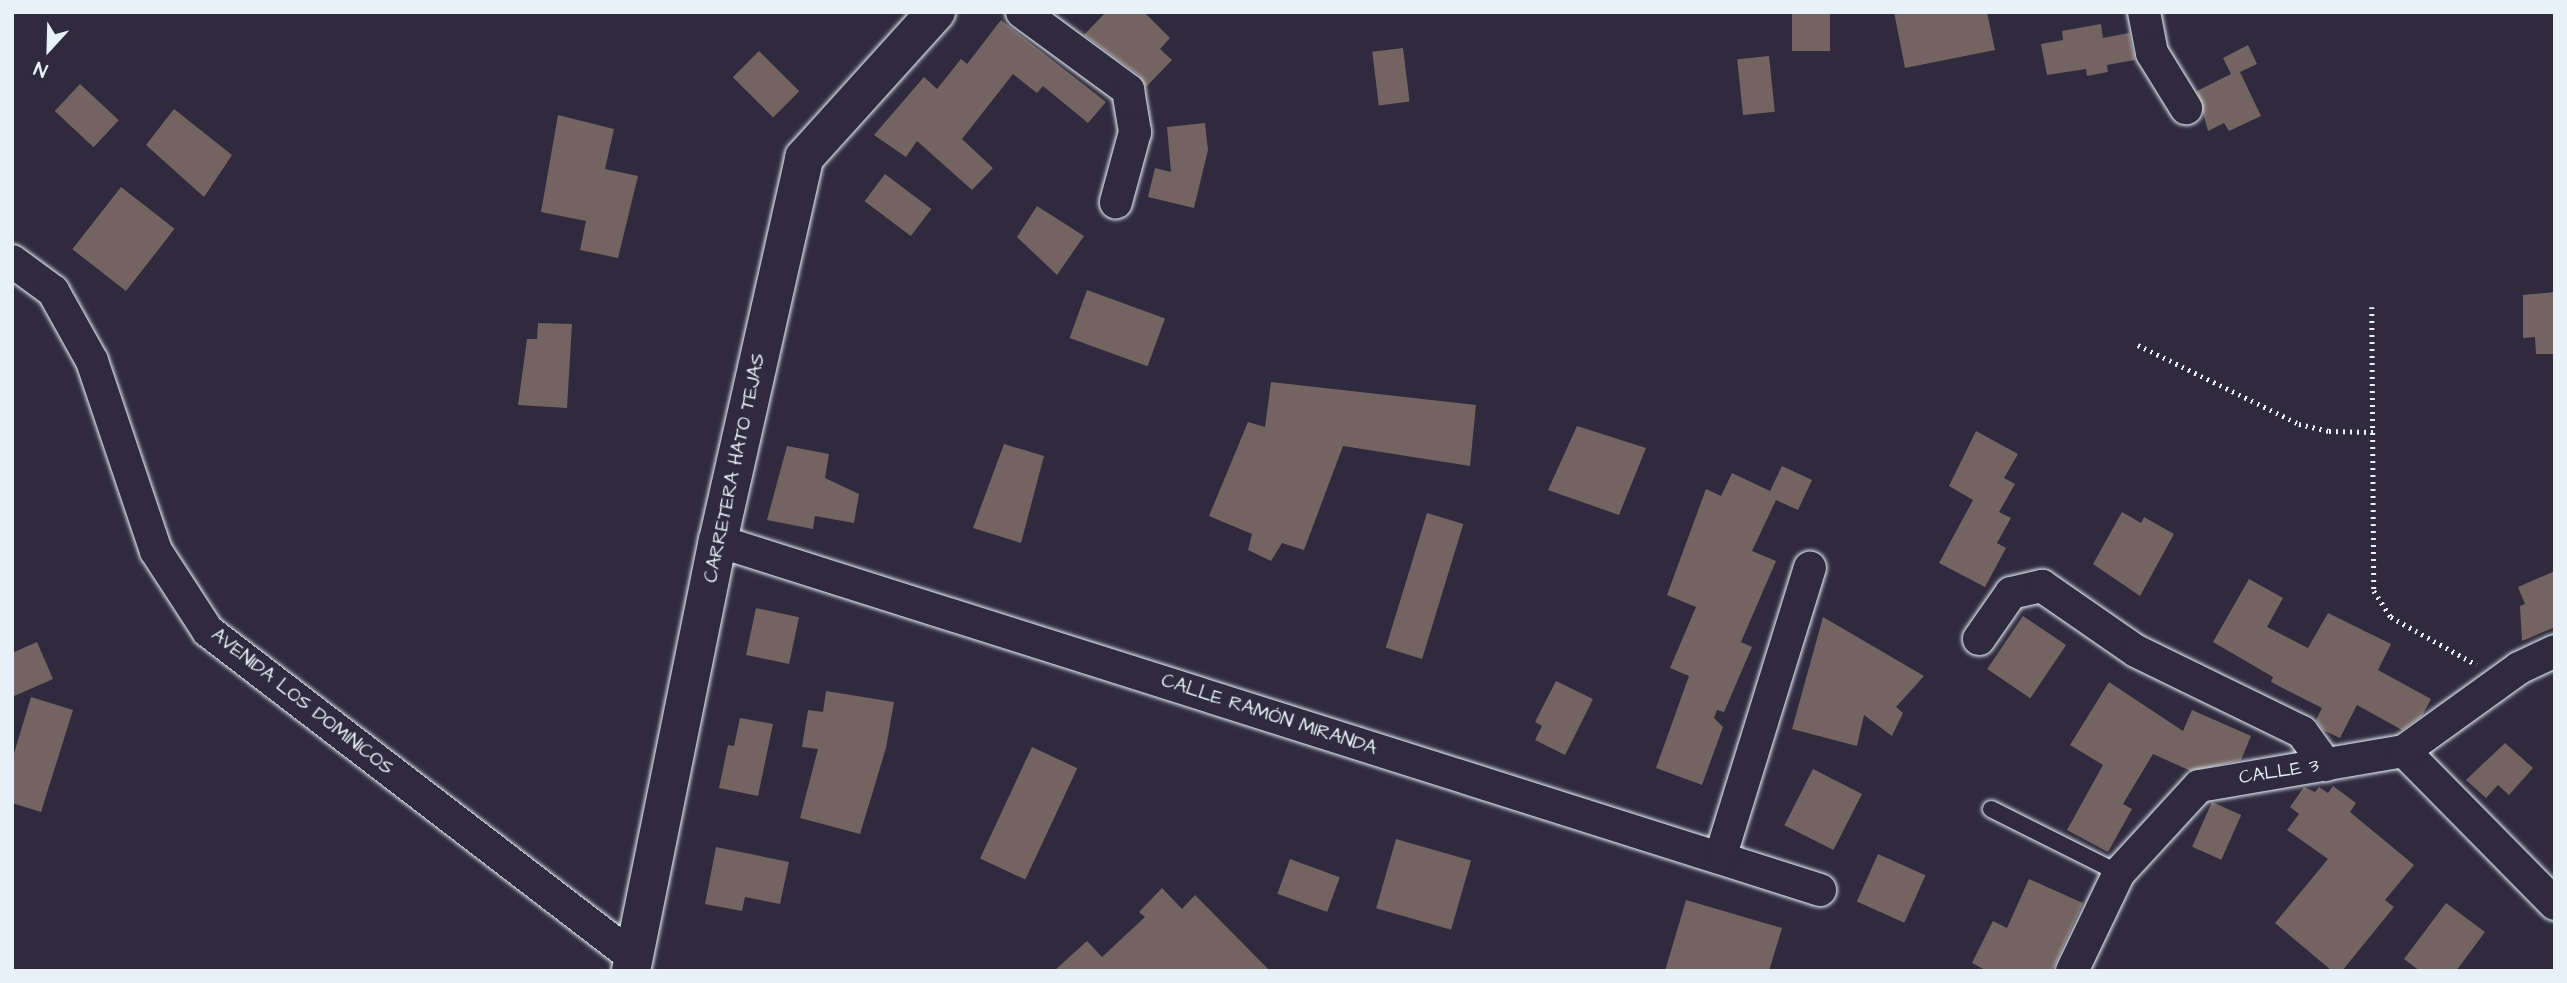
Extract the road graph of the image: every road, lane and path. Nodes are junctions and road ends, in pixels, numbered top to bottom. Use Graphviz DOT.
graph roads {
  1 [pos="1022,12"];
  2 [pos="2144,12"];
  3 [pos="929,14"];
  4 [pos="2186,108"];
  5 [pos="1116,202"];
  6 [pos="12,261"];
  7 [pos="2372,307"];
  8 [pos="2138,345"];
  9 [pos="2373,432"];
  10 [pos="718,541"];
  11 [pos="1810,568"];
  12 [pos="1979,639"];
  13 [pos="2555,651"];
  14 [pos="2502,680"];
  15 [pos="2404,751"];
  16 [pos="2326,765"];
  17 [pos="1991,809"];
  18 [pos="1720,858"];
  19 [pos="2119,873"];
  20 [pos="1820,891"];
  21 [pos="2555,904"];
  22 [pos="632,964"];
  23 [pos="2072,971"];
  1 -- 5 [label="street"];
  2 -- 4 [label="street"];
  3 -- 10 [label="street, CARRETERA HATO TEJAS"];
  6 -- 22 [label="street, AVENIDA LOS DOMINICOS"];
  7 -- 9 [label="path"];
  8 -- 9 [label="path"];
  9 -- 14 [label="path"];
  10 -- 18 [label="street, CALLE RAMÓN MIRANDA"];
  10 -- 22 [label="street, CARRETERA HATO TEJAS"];
  11 -- 18 [label="street"];
  12 -- 16 [label="street"];
  13 -- 14 [label="street, CALLE 3"];
  14 -- 15 [label="street, CALLE 3"];
  15 -- 16 [label="street, CALLE 3"];
  15 -- 21 [label="street"];
  16 -- 19 [label="street, CALLE 3"];
  17 -- 19 [label="lane"];
  18 -- 20 [label="street, CALLE RAMÓN MIRANDA"];
  19 -- 23 [label="street, CALLE 3"];
}
